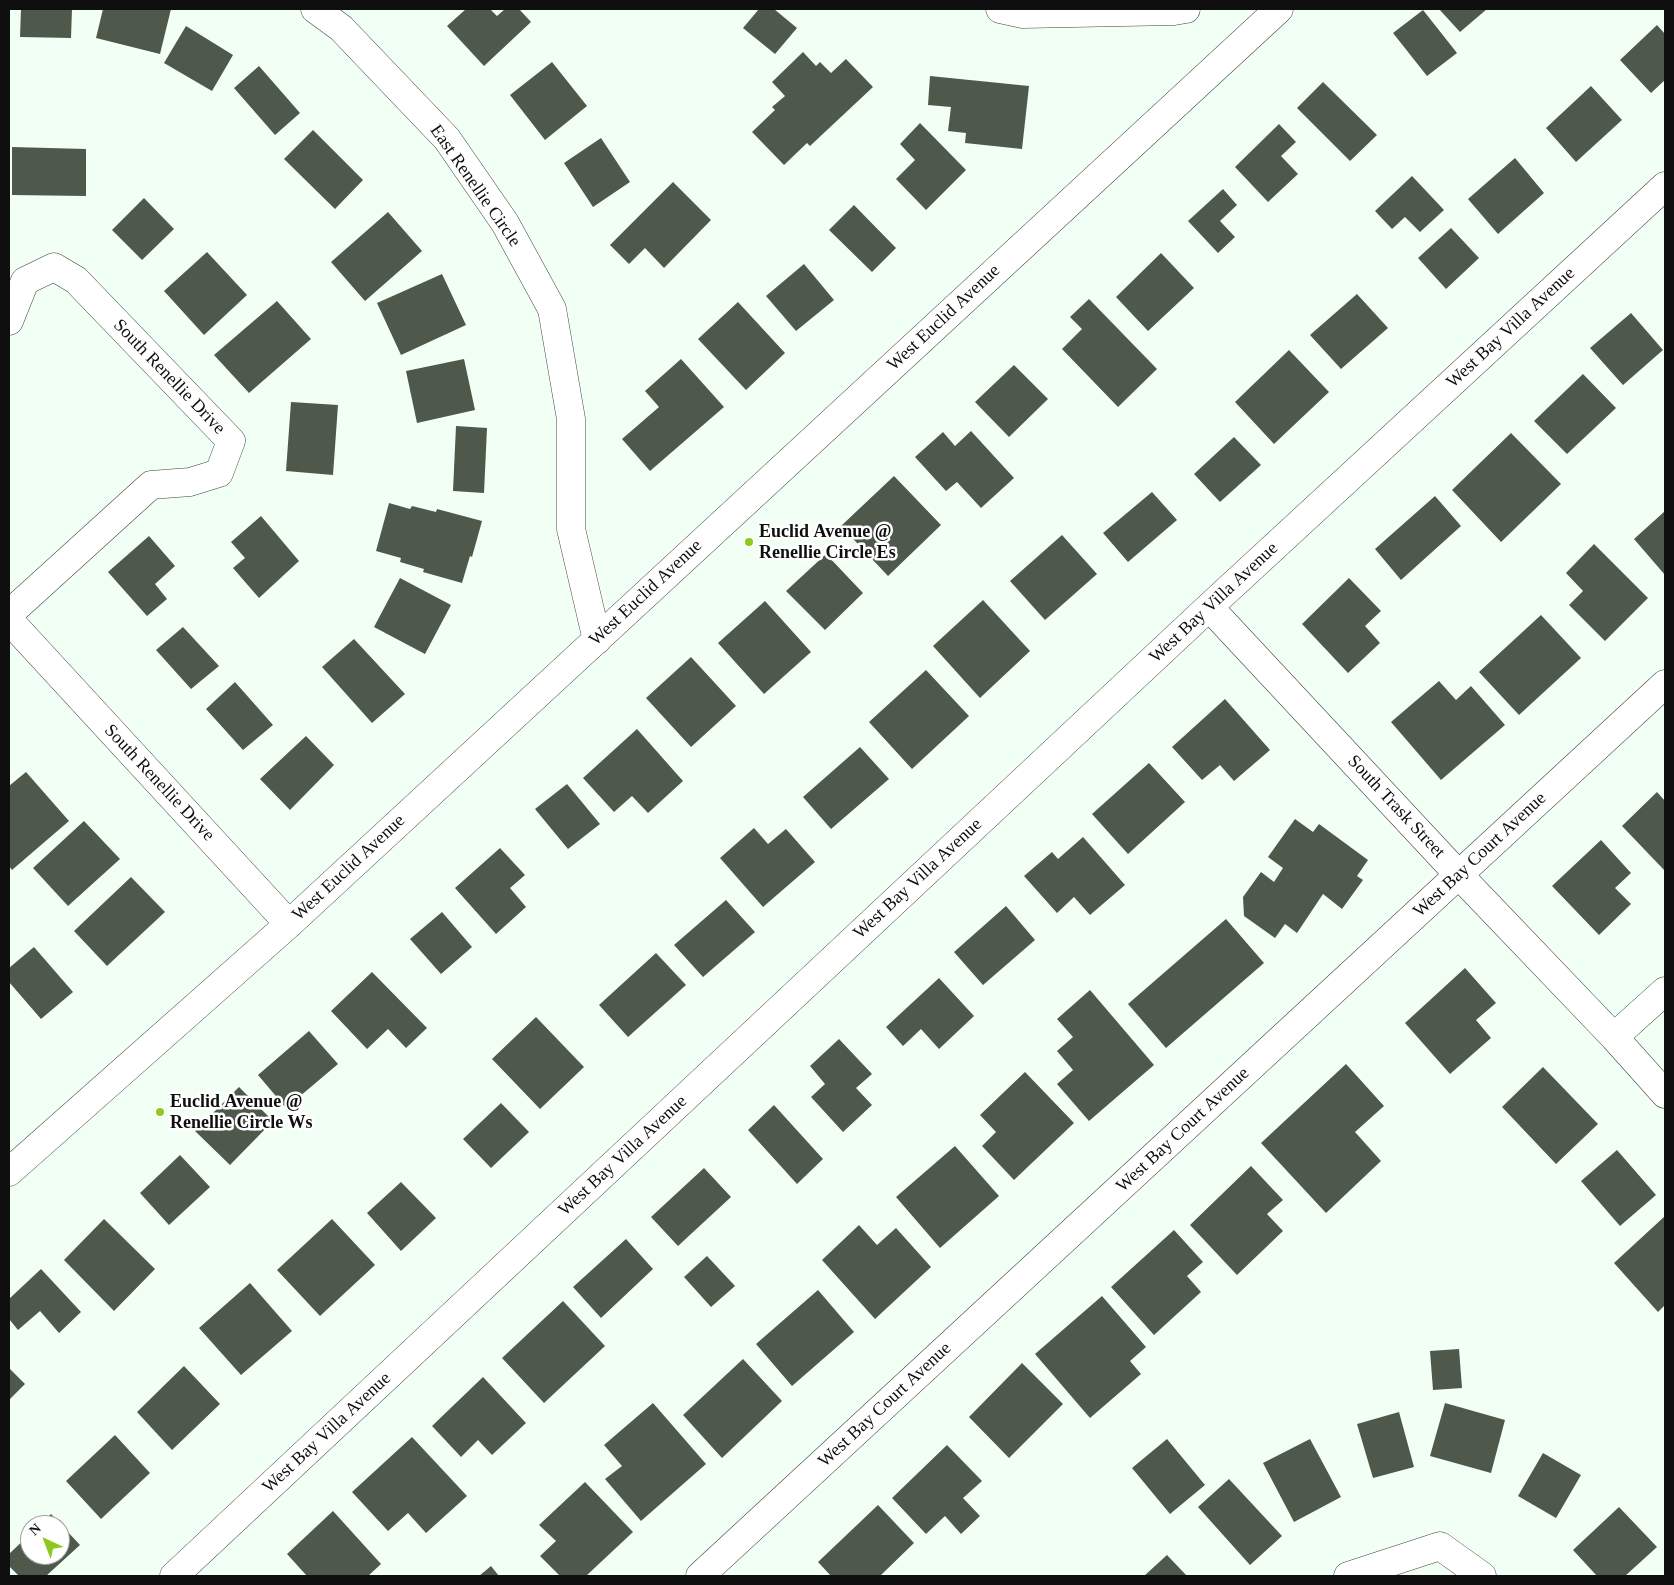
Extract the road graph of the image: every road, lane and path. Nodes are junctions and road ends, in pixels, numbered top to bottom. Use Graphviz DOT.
graph roads {
  1 [pos="315,9"];
  2 [pos="1000,9"];
  3 [pos="1186,9"];
  4 [pos="1279,9"];
  5 [pos="1665,186"];
  6 [pos="9,321"];
  7 [pos="1209,607"];
  8 [pos="9,614"];
  9 [pos="9,620"];
  10 [pos="596,640"];
  11 [pos="1665,684"];
  12 [pos="1459,875"];
  13 [pos="288,924"];
  14 [pos="1665,992"];
  15 [pos="1614,1037"];
  16 [pos="1665,1094"];
  17 [pos="13,1165"];
  18 [pos="174,1576"];
  19 [pos="700,1576"];
  20 [pos="1348,1576"];
  21 [pos="1482,1576"];
  1 -- 10 [label="street, East Renellie Circle"];
  2 -- 3 [label="street"];
  4 -- 10 [label="street, West Euclid Avenue"];
  5 -- 7 [label="street, West Bay Villa Avenue"];
  6 -- 8 [label="street, South Renellie Drive"];
  7 -- 12 [label="street, South Trask Street"];
  7 -- 18 [label="street, West Bay Villa Avenue"];
  9 -- 13 [label="street, South Renellie Drive"];
  10 -- 13 [label="street, West Euclid Avenue"];
  11 -- 12 [label="street, West Bay Court Avenue"];
  12 -- 15 [label="street, South Trask Street"];
  12 -- 19 [label="street, West Bay Court Avenue"];
  13 -- 17 [label="street, West Euclid Avenue"];
  14 -- 15 [label="street"];
  15 -- 16 [label="street, South Trask Street"];
  20 -- 21 [label="street"];
}
